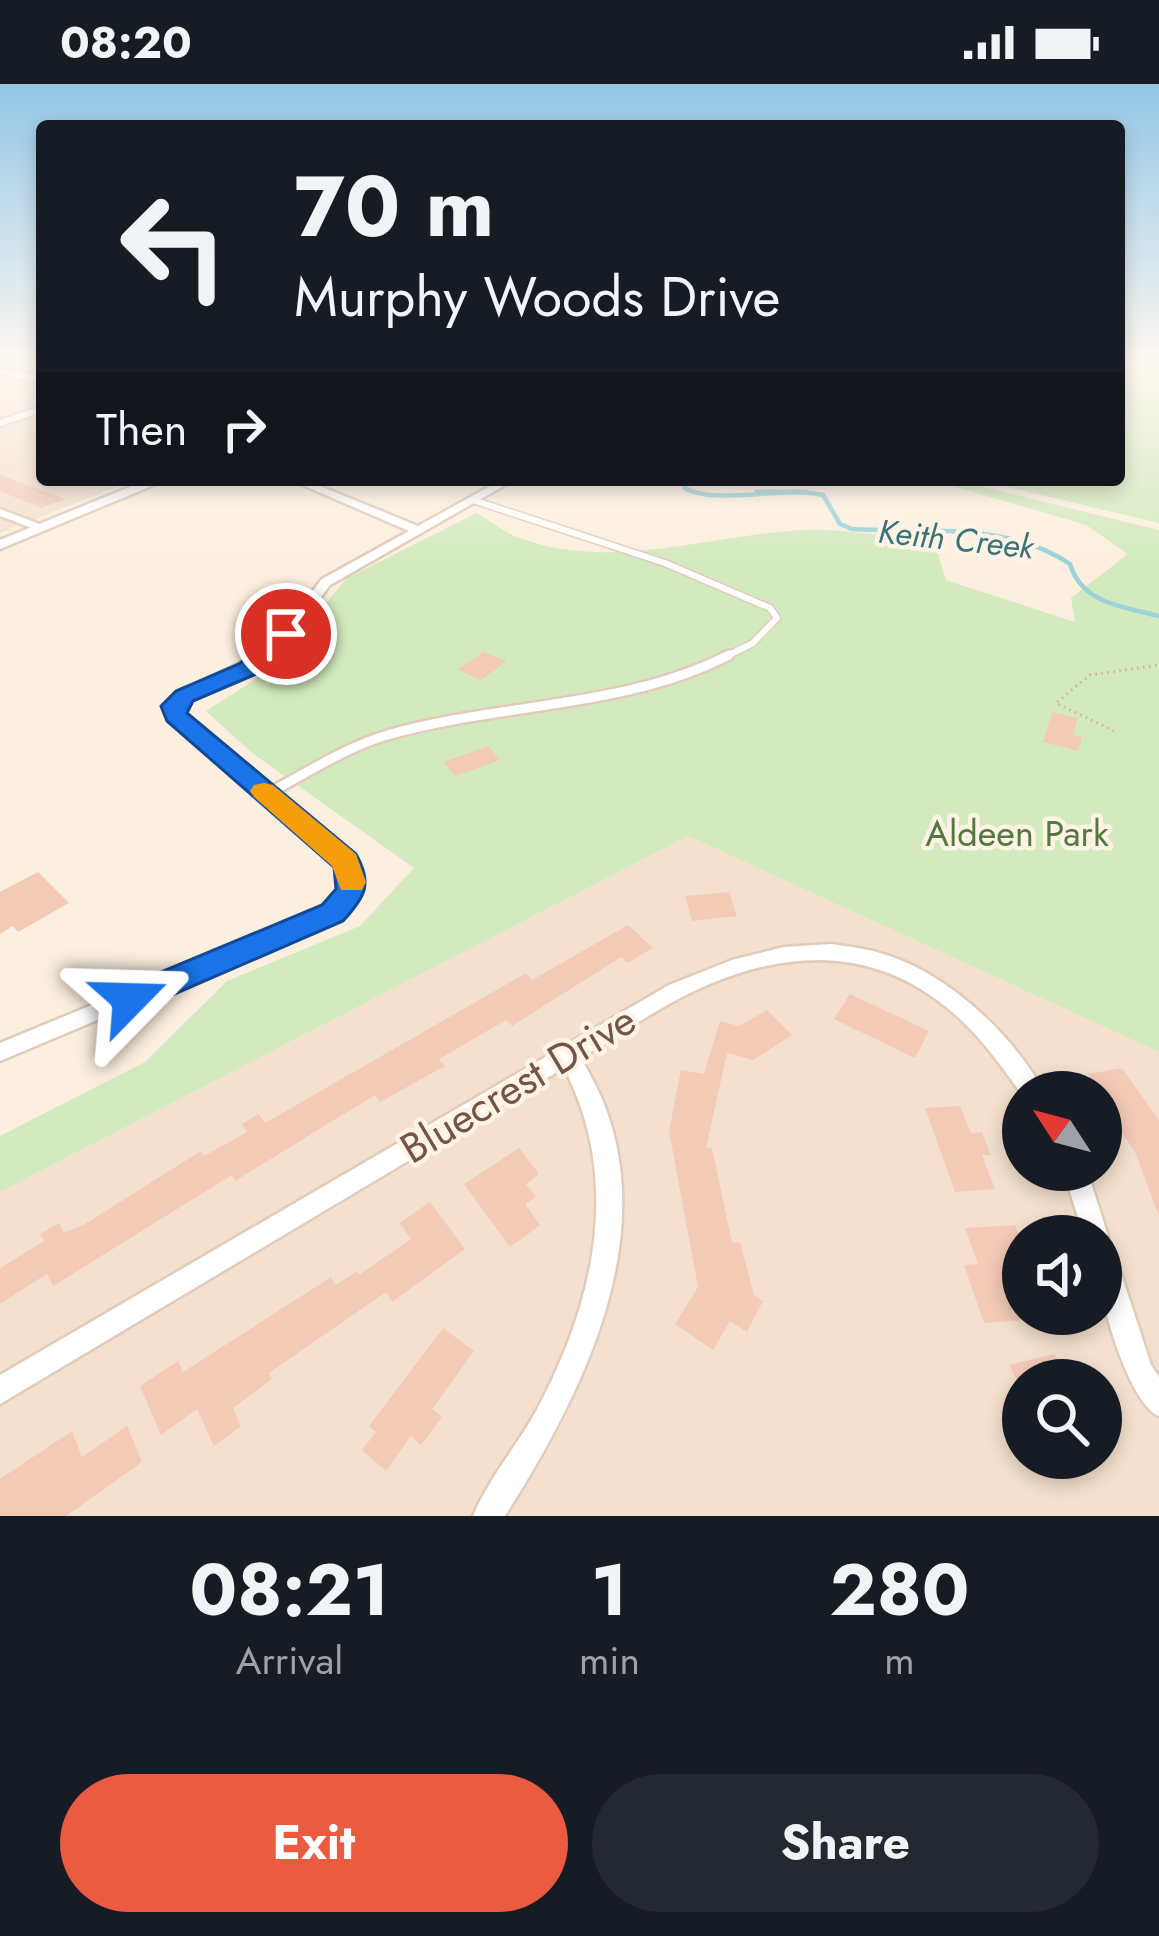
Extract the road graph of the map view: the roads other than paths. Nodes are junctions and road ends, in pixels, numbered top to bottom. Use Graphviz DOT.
graph roads {
  1 [pos="144,486"];
  2 [pos="311,486"];
  3 [pos="498,486"];
  4 [pos="473,500"];
  5 [pos="0,512"];
  6 [pos="41,528"];
  7 [pos="416,529"];
  8 [pos="0,545"];
  9 [pos="267,794"];
  10 [pos="0,1052"];
  11 [pos="568,1054"];
  12 [pos="1018,1071"];
  13 [pos="1122,1317"];
  14 [pos="0,1390"];
  15 [pos="1159,1402"];
  16 [pos="488,1516"];
  1 -- 6 [label="street"];
  2 -- 7 [label="street"];
  3 -- 4 [label="street"];
  4 -- 7 [label="street"];
  4 -- 9 [label="lane"];
  5 -- 6 [label="street"];
  6 -- 8 [label="street"];
  7 -- 9 [label="street"];
  9 -- 10 [label="street"];
  11 -- 12 [label="street, Bluecrest Drive"];
  11 -- 14 [label="street, Bluecrest Drive"];
  11 -- 16 [label="street"];
  13 -- 15 [label="street"];
}
